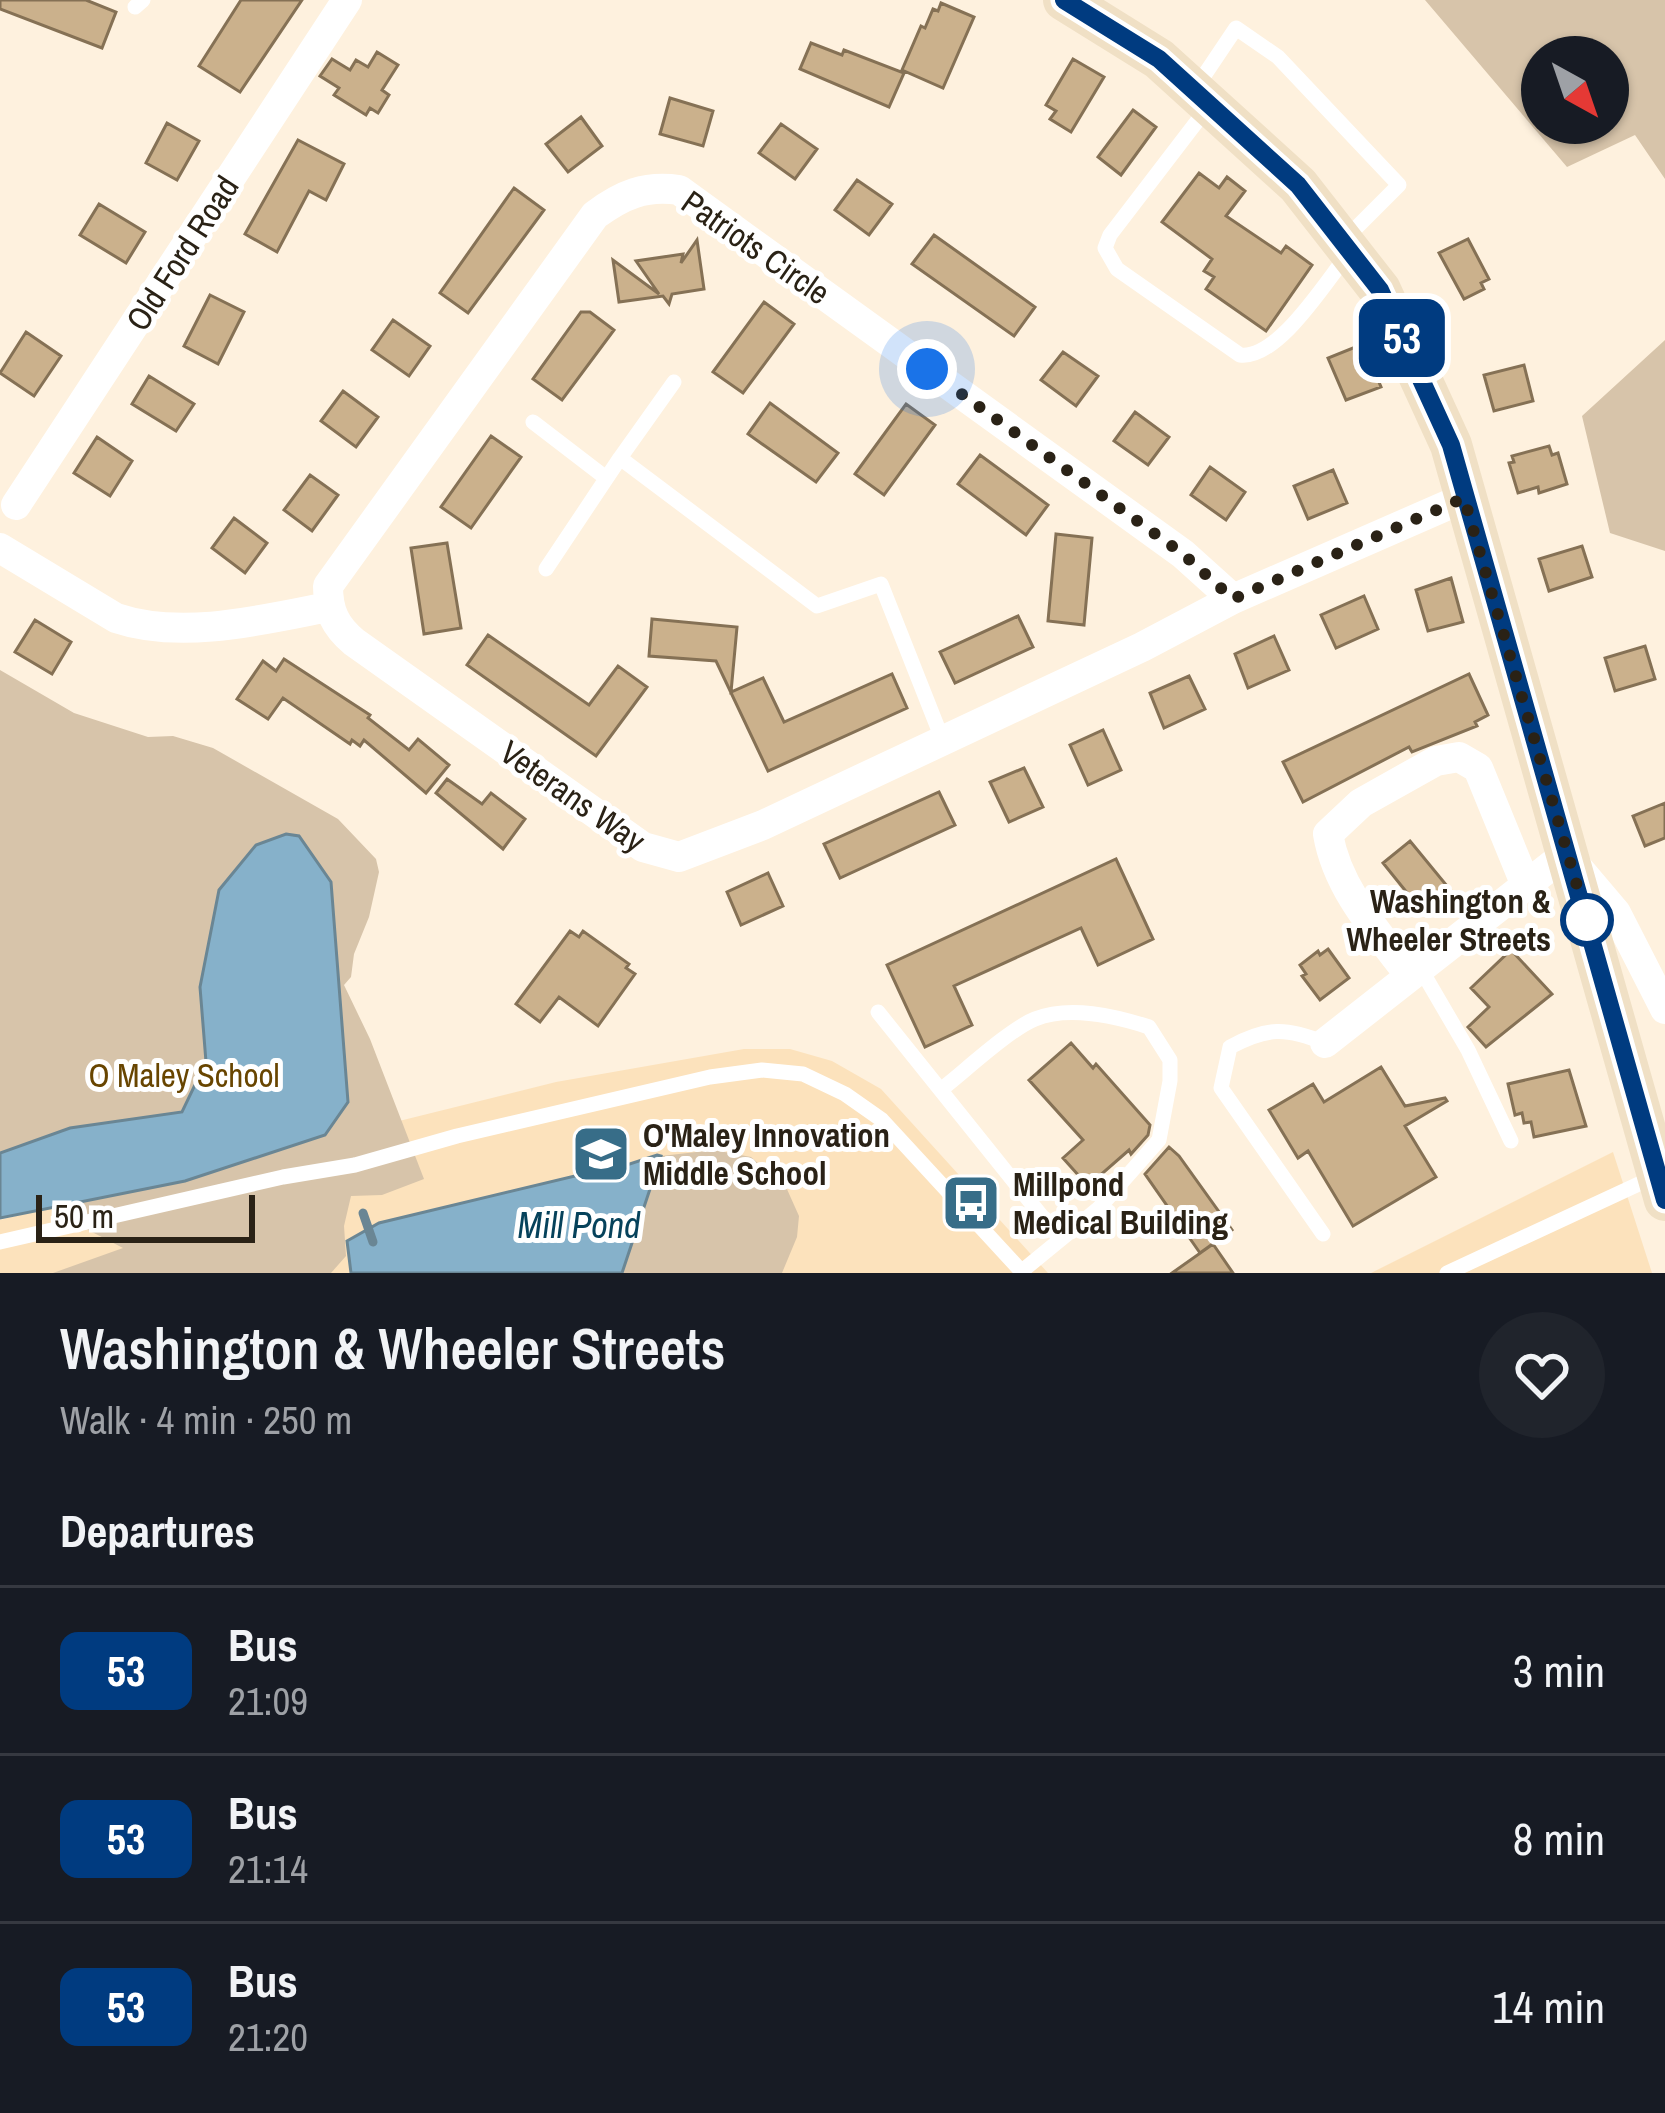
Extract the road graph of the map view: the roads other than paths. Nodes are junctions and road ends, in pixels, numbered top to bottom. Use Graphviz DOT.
graph roads {
  1 [pos="347,0"];
  2 [pos="1064,0"];
  3 [pos="1202,98"];
  4 [pos="1346,247"];
  5 [pos="674,382"];
  6 [pos="532,422"];
  7 [pos="620,458"];
  8 [pos="606,478"];
  9 [pos="1464,498"];
  10 [pos="16,505"];
  11 [pos="0,548"];
  12 [pos="546,569"];
  13 [pos="1233,599"];
  14 [pos="328,607"];
  15 [pos="943,741"];
  16 [pos="1566,854"];
  17 [pos="1526,883"];
  18 [pos="1414,970"];
  19 [pos="1665,1009"];
  20 [pos="878,1012"];
  21 [pos="1325,1043"];
  22 [pos="943,1088"];
  23 [pos="1511,1141"];
  24 [pos="1660,1188"];
  25 [pos="1323,1234"];
  26 [pos="1060,1239"];
  27 [pos="0,1242"];
  28 [pos="1023,1272"];
  29 [pos="1447,1273"];
  1 -- 10 [label="street, Old Ford Road"];
  2 -- 3 [label="main road"];
  3 -- 4 [label="main road"];
  3 -- 4 [label="lane"];
  3 -- 4 [label="lane"];
  4 -- 9 [label="main road"];
  5 -- 7 [label="lane"];
  6 -- 8 [label="lane"];
  7 -- 8 [label="lane"];
  7 -- 15 [label="lane"];
  8 -- 12 [label="lane"];
  9 -- 13 [label="street, Veterans Way"];
  9 -- 16 [label="main road"];
  11 -- 14 [label="street"];
  13 -- 14 [label="street, Patriots Circle"];
  13 -- 15 [label="street, Veterans Way"];
  14 -- 15 [label="street, Veterans Way"];
  16 -- 17 [label="street"];
  16 -- 19 [label="street"];
  16 -- 24 [label="main road"];
  17 -- 18 [label="street"];
  17 -- 18 [label="street"];
  18 -- 21 [label="street"];
  18 -- 23 [label="lane"];
  20 -- 22 [label="lane"];
  21 -- 25 [label="lane"];
  22 -- 26 [label="lane"];
  22 -- 26 [label="lane"];
  24 -- 29 [label="lane"];
  26 -- 28 [label="lane"];
  27 -- 28 [label="lane"];
}
